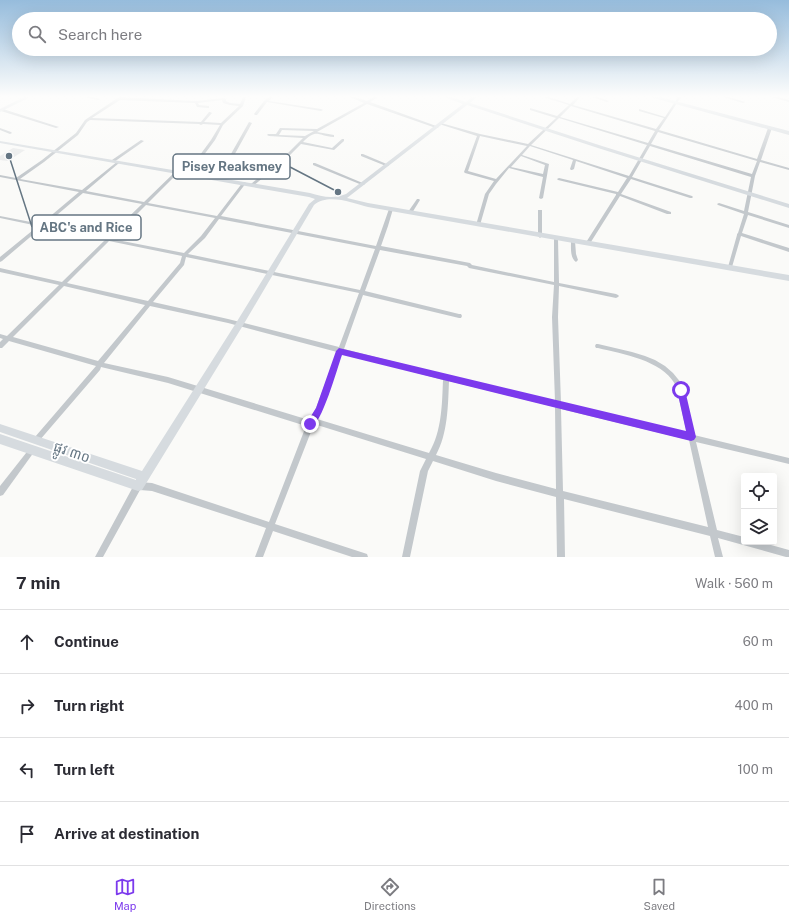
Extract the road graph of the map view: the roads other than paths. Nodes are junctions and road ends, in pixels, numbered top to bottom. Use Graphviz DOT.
graph roads {
  1 [pos="43,123"];
  2 [pos="83,123"];
  3 [pos="178,123"];
  4 [pos="250,123"];
  5 [pos="331,123"];
  6 [pos="433,123"];
  7 [pos="442,123"];
  8 [pos="527,123"];
  9 [pos="552,123"];
  10 [pos="578,123"];
  11 [pos="633,123"];
  12 [pos="662,123"];
  13 [pos="753,123"];
  14 [pos="765,123"];
  15 [pos="201,124"];
  16 [pos="222,124"];
  17 [pos="439,125"];
  18 [pos="57,127"];
  19 [pos="770,128"];
  20 [pos="0,129"];
  21 [pos="546,129"];
  22 [pos="789,129"];
  23 [pos="657,130"];
  24 [pos="316,131"];
  25 [pos="10,133"];
  26 [pos="789,133"];
  27 [pos="269,135"];
  28 [pos="479,135"];
  29 [pos="277,136"];
  30 [pos="333,136"];
  31 [pos="306,137"];
  32 [pos="343,140"];
  33 [pos="142,141"];
  34 [pos="0,142"];
  35 [pos="300,143"];
  36 [pos="648,144"];
  37 [pos="529,145"];
  38 [pos="55,151"];
  39 [pos="362,155"];
  40 [pos="520,155"];
  41 [pos="716,157"];
  42 [pos="639,159"];
  43 [pos="575,160"];
  44 [pos="115,161"];
  45 [pos="759,161"];
  46 [pos="314,164"];
  47 [pos="714,164"];
  48 [pos="387,165"];
  49 [pos="508,167"];
  50 [pos="572,168"];
  51 [pos="789,169"];
  52 [pos="178,172"];
  53 [pos="188,174"];
  54 [pos="0,176"];
  55 [pos="545,176"];
  56 [pos="753,176"];
  57 [pos="630,177"];
  58 [pos="217,178"];
  59 [pos="16,179"];
  60 [pos="496,180"];
  61 [pos="559,180"];
  62 [pos="244,183"];
  63 [pos="363,184"];
  64 [pos="252,185"];
  65 [pos="82,191"];
  66 [pos="618,194"];
  67 [pos="749,194"];
  68 [pos="691,197"];
  69 [pos="319,198"];
  70 [pos="342,198"];
  71 [pos="541,198"];
  72 [pos="418,200"];
  73 [pos="146,204"];
  74 [pos="719,204"];
  75 [pos="789,206"];
  76 [pos="391,209"];
  77 [pos="540,211"];
  78 [pos="410,212"];
  79 [pos="669,213"];
  80 [pos="746,213"];
  81 [pos="0,217"];
  82 [pos="217,218"];
  83 [pos="478,224"];
  84 [pos="41,225"];
  85 [pos="789,227"];
  86 [pos="295,232"];
  87 [pos="739,234"];
  88 [pos="540,236"];
  89 [pos="556,239"];
  90 [pos="109,240"];
  91 [pos="573,242"];
  92 [pos="587,244"];
  93 [pos="377,248"];
  94 [pos="789,250"];
  95 [pos="184,256"];
  96 [pos="0,260"];
  97 [pos="576,260"];
  98 [pos="730,267"];
  99 [pos="0,270"];
  100 [pos="270,274"];
  101 [pos="789,278"];
  102 [pos="557,284"];
  103 [pos="62,285"];
  104 [pos="361,292"];
  105 [pos="616,296"];
  106 [pos="148,304"];
  107 [pos="459,316"];
  108 [pos="239,325"];
  109 [pos="0,336"];
  110 [pos="8,338"];
  111 [pos="0,346"];
  112 [pos="598,346"];
  113 [pos="339,351"];
  114 [pos="99,364"];
  115 [pos="446,377"];
  116 [pos="197,390"];
  117 [pos="558,405"];
  118 [pos="312,423"];
  119 [pos="0,428"];
  120 [pos="691,437"];
  121 [pos="0,439"];
  122 [pos="37,439"];
  123 [pos="32,450"];
  124 [pos="429,458"];
  125 [pos="789,461"];
  126 [pos="144,477"];
  127 [pos="138,486"];
  128 [pos="152,487"];
  129 [pos="0,492"];
  130 [pos="560,494"];
  131 [pos="272,526"];
  132 [pos="714,533"];
  133 [pos="741,541"];
  134 [pos="756,545"];
  135 [pos="789,554"];
  136 [pos="99,557"];
  137 [pos="259,557"];
  138 [pos="364,557"];
  139 [pos="406,557"];
  140 [pos="561,557"];
  141 [pos="719,557"];
  1 -- 18 [label="street"];
  2 -- 38 [label="street"];
  3 -- 15 [label="street"];
  4 -- 58 [label="street"];
  5 -- 24 [label="street"];
  6 -- 17 [label="street"];
  7 -- 17 [label="street"];
  8 -- 21 [label="street"];
  9 -- 21 [label="street"];
  10 -- 36 [label="street"];
  11 -- 23 [label="street"];
  12 -- 23 [label="street"];
  13 -- 19 [label="highway"];
  14 -- 22 [label="highway"];
  15 -- 16 [label="street"];
  16 -- 53 [label="street"];
  17 -- 28 [label="street"];
  17 -- 48 [label="street"];
  19 -- 26 [label="highway"];
  19 -- 45 [label="street"];
  20 -- 25 [label="street"];
  21 -- 37 [label="street"];
  21 -- 42 [label="street"];
  23 -- 36 [label="street"];
  23 -- 45 [label="street"];
  24 -- 29 [label="street"];
  24 -- 30 [label="street"];
  24 -- 31 [label="street"];
  27 -- 29 [label="street"];
  28 -- 37 [label="street"];
  28 -- 60 [label="street"];
  29 -- 31 [label="street"];
  31 -- 35 [label="street"];
  32 -- 35 [label="street"];
  33 -- 44 [label="street"];
  34 -- 38 [label="street"];
  35 -- 64 [label="street"];
  36 -- 42 [label="street"];
  36 -- 47 [label="street"];
  37 -- 40 [label="street"];
  37 -- 43 [label="street"];
  38 -- 44 [label="street"];
  38 -- 59 [label="street"];
  39 -- 48 [label="street"];
  40 -- 49 [label="street"];
  40 -- 55 [label="street"];
  41 -- 47 [label="street"];
  42 -- 57 [label="street"];
  42 -- 67 [label="street"];
  43 -- 50 [label="street"];
  43 -- 57 [label="street"];
  44 -- 52 [label="street"];
  44 -- 65 [label="street"];
  45 -- 51 [label="street"];
  45 -- 56 [label="street"];
  46 -- 63 [label="street"];
  47 -- 56 [label="street"];
  48 -- 63 [label="street"];
  49 -- 55 [label="street"];
  49 -- 60 [label="street"];
  52 -- 53 [label="street"];
  52 -- 73 [label="street"];
  53 -- 58 [label="street"];
  54 -- 59 [label="street"];
  55 -- 71 [label="street"];
  56 -- 67 [label="street"];
  57 -- 66 [label="street"];
  57 -- 68 [label="street"];
  58 -- 62 [label="street"];
  59 -- 65 [label="street"];
  60 -- 83 [label="street"];
  61 -- 66 [label="street"];
  62 -- 64 [label="street"];
  62 -- 82 [label="street"];
  63 -- 70 [label="street"];
  64 -- 69 [label="street"];
  65 -- 73 [label="street"];
  65 -- 84 [label="street"];
  66 -- 79 [label="street"];
  66 -- 92 [label="street"];
  67 -- 75 [label="street"];
  67 -- 80 [label="street"];
  69 -- 70 [label="street"];
  69 -- 86 [label="street"];
  70 -- 76 [label="street"];
  72 -- 78 [label="street"];
  73 -- 82 [label="street"];
  73 -- 90 [label="street"];
  74 -- 80 [label="street"];
  76 -- 78 [label="street"];
  76 -- 93 [label="street"];
  77 -- 88 [label="street"];
  78 -- 83 [label="street"];
  80 -- 85 [label="street"];
  80 -- 87 [label="street"];
  81 -- 84 [label="street"];
  82 -- 86 [label="street"];
  82 -- 95 [label="street"];
  83 -- 88 [label="street"];
  84 -- 90 [label="street"];
  84 -- 96 [label="street"];
  86 -- 93 [label="street"];
  86 -- 100 [label="street"];
  87 -- 94 [label="street"];
  87 -- 98 [label="street"];
  88 -- 89 [label="street"];
  89 -- 91 [label="street"];
  89 -- 102 [label="street"];
  90 -- 95 [label="street"];
  90 -- 103 [label="street"];
  91 -- 92 [label="street"];
  91 -- 97 [label="street"];
  92 -- 98 [label="street"];
  93 -- 102 [label="street"];
  93 -- 104 [label="street"];
  95 -- 100 [label="street"];
  95 -- 106 [label="street"];
  98 -- 101 [label="street"];
  99 -- 103 [label="street"];
  100 -- 104 [label="street"];
  100 -- 108 [label="street"];
  102 -- 105 [label="street"];
  102 -- 117 [label="street"];
  103 -- 106 [label="street"];
  103 -- 110 [label="street"];
  104 -- 107 [label="street"];
  104 -- 113 [label="street"];
  106 -- 108 [label="street"];
  106 -- 114 [label="street"];
  108 -- 113 [label="street"];
  108 -- 116 [label="street"];
  109 -- 110 [label="street"];
  110 -- 111 [label="street"];
  110 -- 114 [label="street"];
  112 -- 120 [label="street"];
  113 -- 115 [label="street"];
  113 -- 118 [label="street"];
  114 -- 116 [label="street"];
  114 -- 122 [label="street"];
  115 -- 117 [label="street"];
  115 -- 124 [label="street"];
  116 -- 118 [label="street"];
  116 -- 126 [label="street"];
  117 -- 120 [label="street"];
  117 -- 130 [label="street"];
  118 -- 124 [label="street"];
  118 -- 131 [label="street"];
  119 -- 122 [label="street, ផ្លូវ ៣០"];
  120 -- 125 [label="street"];
  120 -- 132 [label="street"];
  121 -- 123 [label="street, ផ្លូវ ៣០"];
  122 -- 126 [label="street, ផ្លូវ ៣០"];
  123 -- 127 [label="street, ផ្លូវ ៣០"];
  123 -- 129 [label="street"];
  124 -- 130 [label="street"];
  124 -- 139 [label="street"];
  126 -- 127 [label="street"];
  126 -- 128 [label="street"];
  127 -- 128 [label="street"];
  127 -- 136 [label="street"];
  128 -- 131 [label="street"];
  130 -- 132 [label="street"];
  130 -- 140 [label="street"];
  131 -- 137 [label="street"];
  131 -- 138 [label="street"];
  132 -- 133 [label="street"];
  132 -- 141 [label="street"];
  134 -- 135 [label="street"];
}
